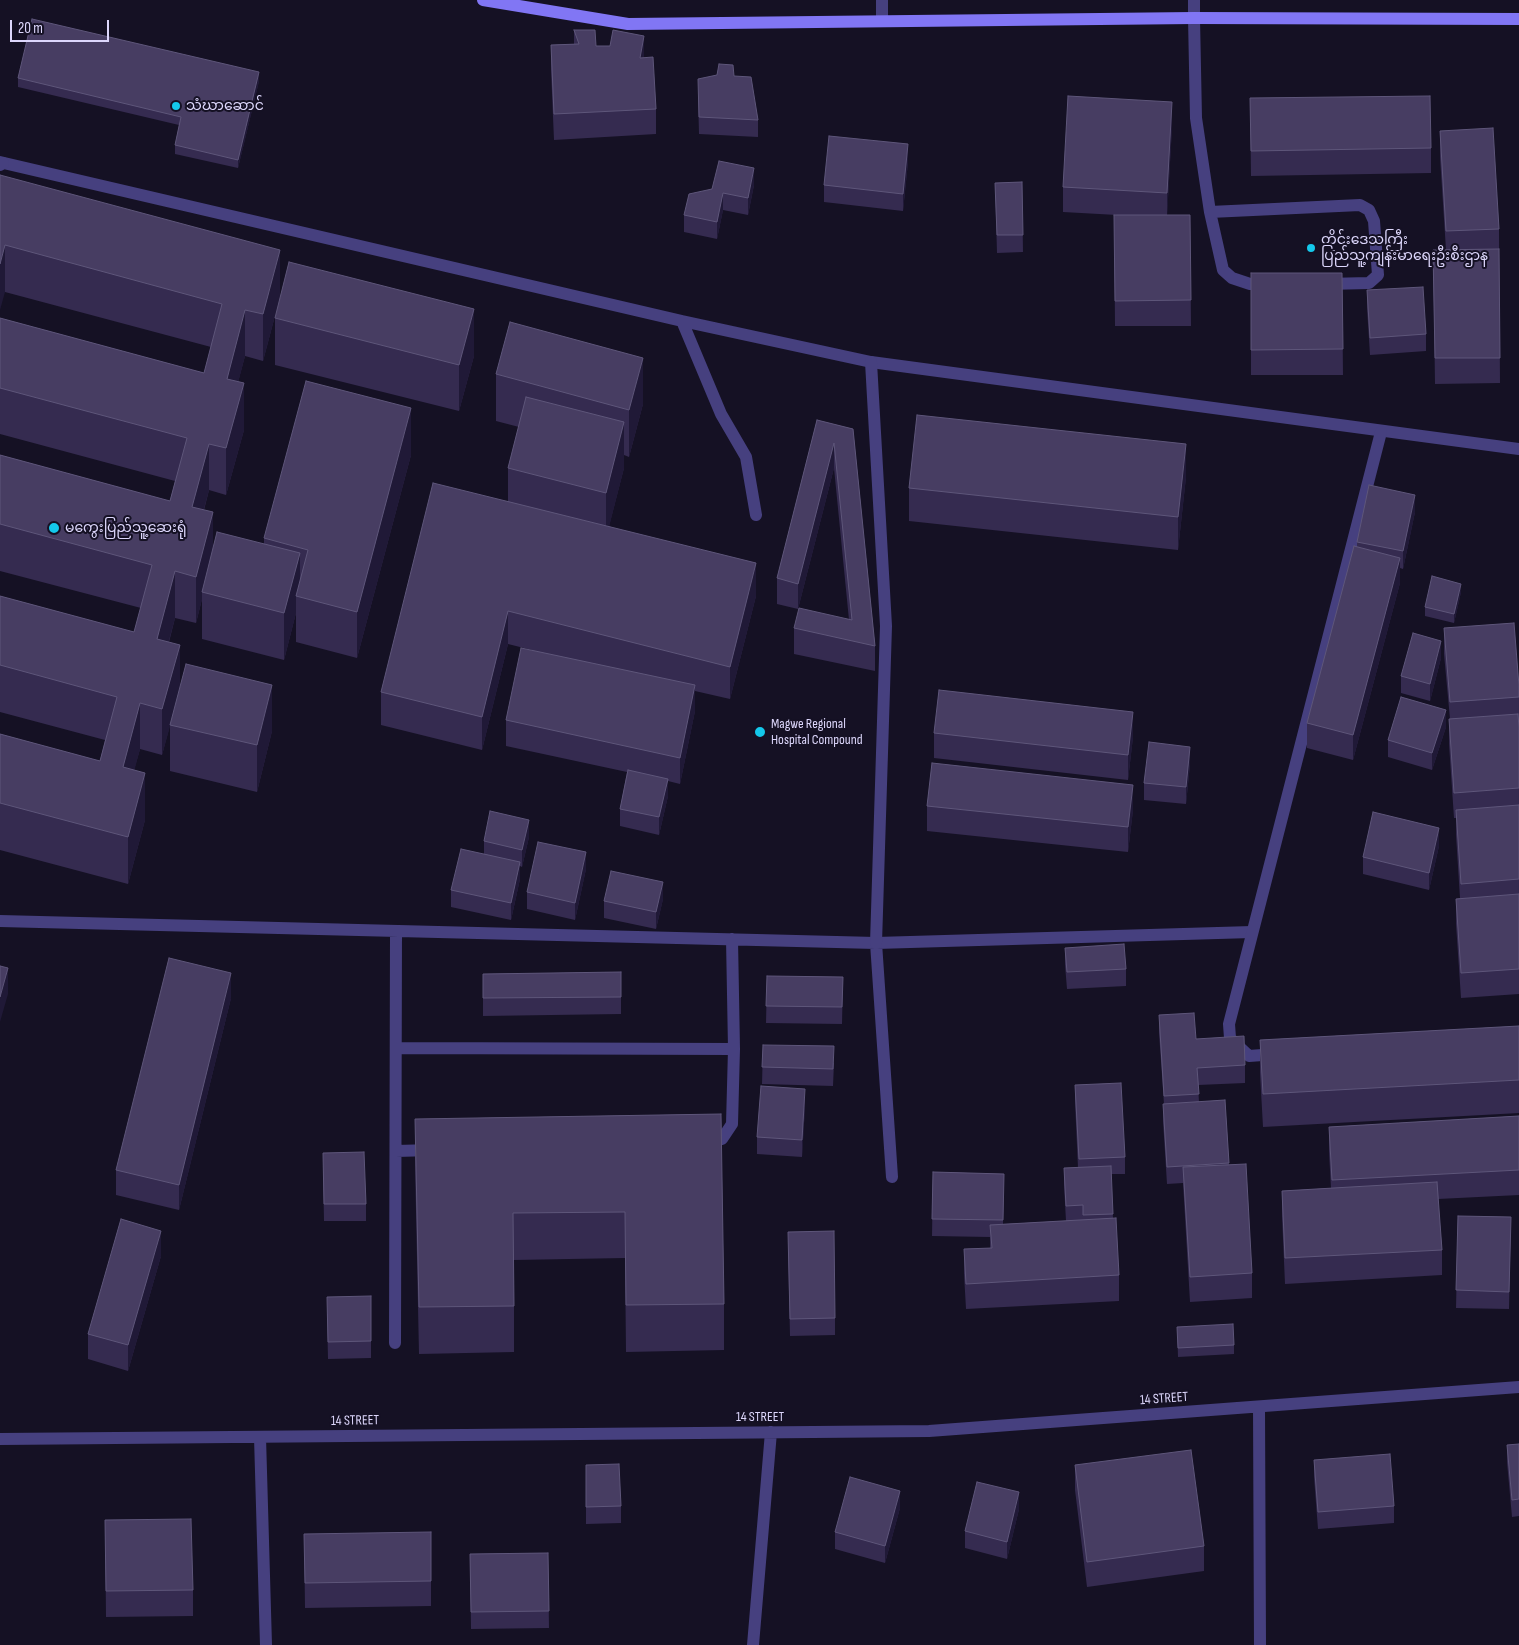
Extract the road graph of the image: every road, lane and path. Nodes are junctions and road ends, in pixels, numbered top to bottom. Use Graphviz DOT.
graph roads {
  1 [pos="483,0"];
  2 [pos="882,0"];
  3 [pos="1194,0"];
  4 [pos="1194,18"];
  5 [pos="1519,19"];
  6 [pos="882,21"];
  7 [pos="1,163"];
  8 [pos="1210,212"];
  9 [pos="1278,284"];
  10 [pos="1315,284"];
  11 [pos="682,321"];
  12 [pos="871,362"];
  13 [pos="1381,432"];
  14 [pos="1519,449"];
  15 [pos="756,515"];
  16 [pos="0,921"];
  17 [pos="396,931"];
  18 [pos="1252,932"];
  19 [pos="732,939"];
  20 [pos="876,943"];
  21 [pos="396,1048"];
  22 [pos="734,1049"];
  23 [pos="1289,1054"];
  24 [pos="693,1143"];
  25 [pos="445,1150"];
  26 [pos="396,1151"];
  27 [pos="892,1176"];
  28 [pos="395,1343"];
  29 [pos="1519,1387"];
  30 [pos="1259,1407"];
  31 [pos="771,1432"];
  32 [pos="260,1437"];
  33 [pos="0,1439"];
  34 [pos="266,1645"];
  35 [pos="752,1645"];
  36 [pos="1260,1645"];
  1 -- 6 [label="street"];
  2 -- 6 [label="street"];
  3 -- 4 [label="street"];
  4 -- 5 [label="street"];
  4 -- 6 [label="street"];
  4 -- 8 [label="street"];
  7 -- 11 [label="street"];
  8 -- 9 [label="street"];
  8 -- 10 [label="street"];
  11 -- 12 [label="street"];
  11 -- 15 [label="street"];
  12 -- 13 [label="street"];
  12 -- 20 [label="street"];
  13 -- 14 [label="street"];
  13 -- 18 [label="street"];
  16 -- 17 [label="street"];
  17 -- 19 [label="street"];
  17 -- 21 [label="street"];
  18 -- 20 [label="street"];
  18 -- 23 [label="street"];
  19 -- 20 [label="street"];
  19 -- 22 [label="street"];
  20 -- 27 [label="street"];
  21 -- 22 [label="street"];
  21 -- 26 [label="street"];
  22 -- 24 [label="street"];
  25 -- 26 [label="street"];
  26 -- 28 [label="street"];
  29 -- 30 [label="street, 14 STREET"];
  30 -- 31 [label="street, 14 STREET"];
  30 -- 36 [label="street"];
  31 -- 32 [label="street, 14 STREET"];
  31 -- 35 [label="street"];
  32 -- 33 [label="street, 14 STREET"];
  32 -- 34 [label="street"];
}
